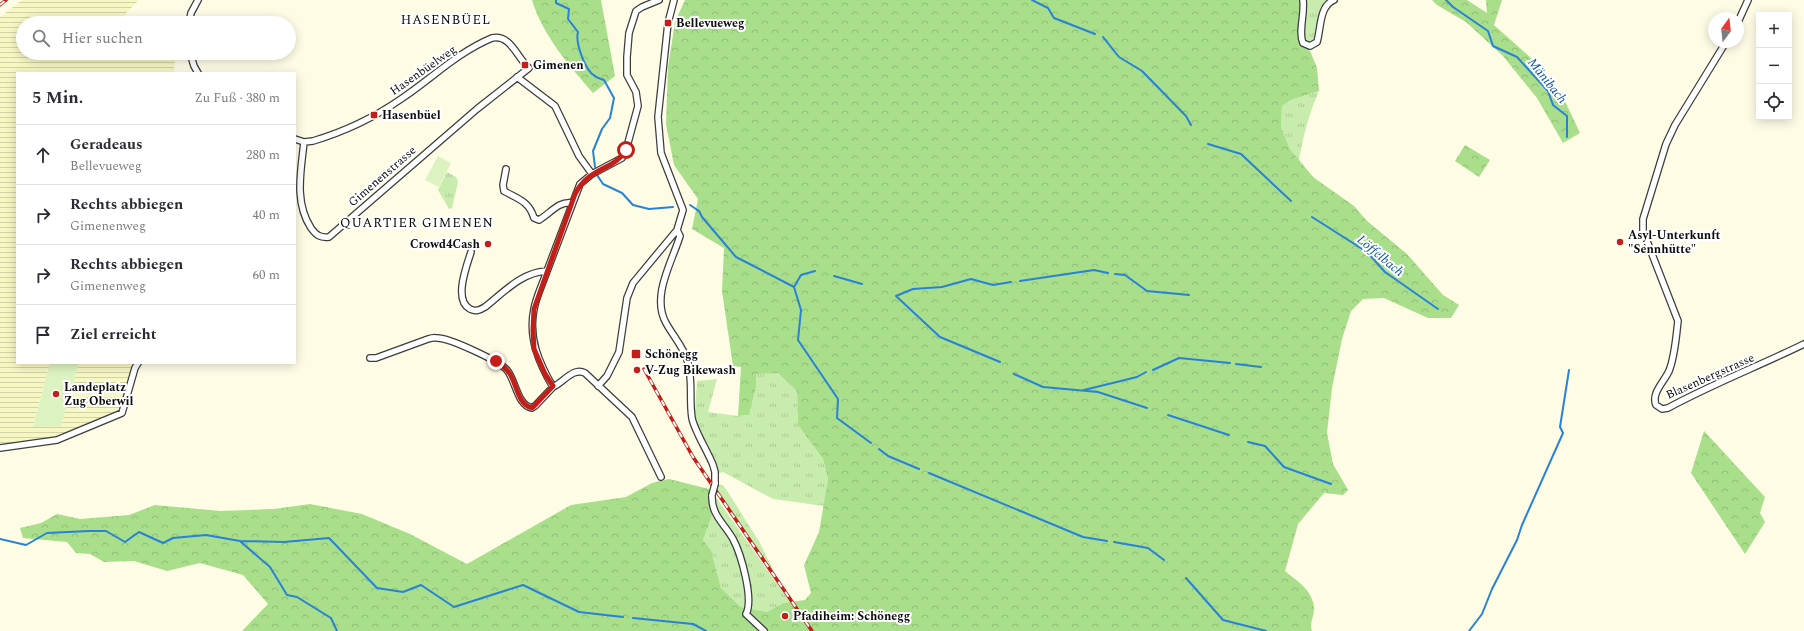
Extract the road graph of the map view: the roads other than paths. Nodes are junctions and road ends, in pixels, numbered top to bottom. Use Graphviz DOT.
graph roads {
  1 [pos="198,0"];
  2 [pos="659,0"];
  3 [pos="674,0"];
  4 [pos="1303,0"];
  5 [pos="1334,0"];
  6 [pos="1748,0"];
  7 [pos="1743,12"];
  8 [pos="190,16"];
  9 [pos="1722,48"];
  10 [pos="192,60"];
  11 [pos="197,72"];
  12 [pos="517,77"];
  13 [pos="296,139"];
  14 [pos="304,142"];
  15 [pos="506,169"];
  16 [pos="592,174"];
  17 [pos="572,203"];
  18 [pos="677,230"];
  19 [pos="471,252"];
  20 [pos="547,271"];
  21 [pos="1804,344"];
  22 [pos="370,358"];
  23 [pos="137,365"];
  24 [pos="553,386"];
  25 [pos="598,386"];
  26 [pos="0,448"];
  27 [pos="660,477"];
  28 [pos="764,631"];
  1 -- 8 [label="street"];
  2 -- 16 [label="street"];
  3 -- 18 [label="street"];
  4 -- 5 [label="street"];
  6 -- 7 [label="street"];
  9 -- 21 [label="street, Blasenbergstrasse"];
  10 -- 11 [label="street"];
  12 -- 14 [label="street, Hasenbüelweg"];
  12 -- 14 [label="street, Gimenenstrasse"];
  12 -- 16 [label="street"];
  13 -- 14 [label="street"];
  15 -- 17 [label="street"];
  16 -- 17 [label="street"];
  17 -- 20 [label="street"];
  18 -- 25 [label="street"];
  18 -- 28 [label="street, bridge"];
  19 -- 20 [label="street"];
  20 -- 24 [label="street"];
  22 -- 24 [label="street"];
  23 -- 26 [label="street"];
  24 -- 25 [label="street"];
  25 -- 27 [label="street"];
}
